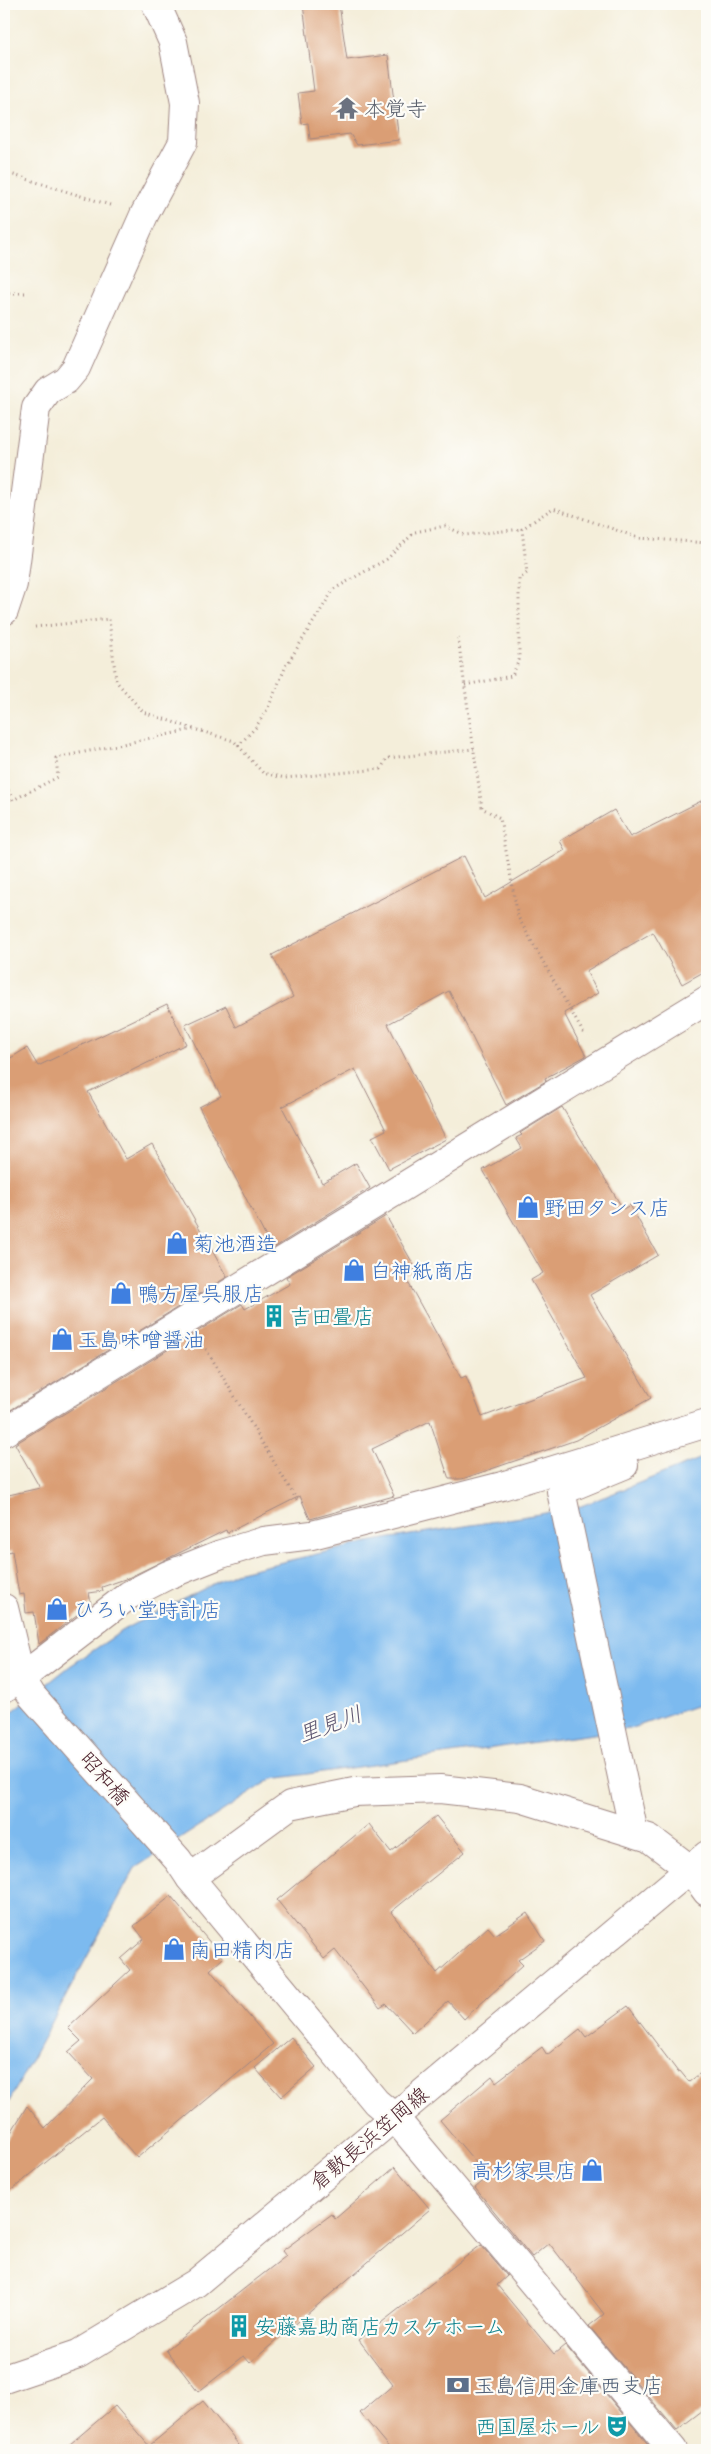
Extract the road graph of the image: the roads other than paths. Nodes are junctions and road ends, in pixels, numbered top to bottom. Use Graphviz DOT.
graph roads {
  1 [pos="156,4"];
  2 [pos="4,611"];
  3 [pos="707,1000"];
  4 [pos="707,1424"];
  5 [pos="4,1432"];
  6 [pos="636,1446"];
  7 [pos="561,1491"];
  8 [pos="448,1500"];
  9 [pos="4,1608"];
  10 [pos="19,1687"];
  11 [pos="634,1833"];
  12 [pos="698,1862"];
  13 [pos="184,1869"];
  14 [pos="707,1892"];
  15 [pos="394,2117"];
  16 [pos="4,2378"];
  17 [pos="673,2450"];
  1 -- 2 [label="street"];
  3 -- 5 [label="street"];
  4 -- 6 [label="street"];
  6 -- 7 [label="street"];
  6 -- 8 [label="street"];
  7 -- 8 [label="street"];
  7 -- 11 [label="street"];
  8 -- 10 [label="street"];
  9 -- 10 [label="street"];
  10 -- 13 [label="street, 昭和橋"];
  11 -- 12 [label="street"];
  11 -- 13 [label="street"];
  12 -- 14 [label="street"];
  12 -- 15 [label="street, 倉敷長浜笠岡線"];
  13 -- 15 [label="street, 昭和橋"];
  15 -- 16 [label="street, 倉敷長浜笠岡線"];
  15 -- 17 [label="street, 昭和橋"];
}
